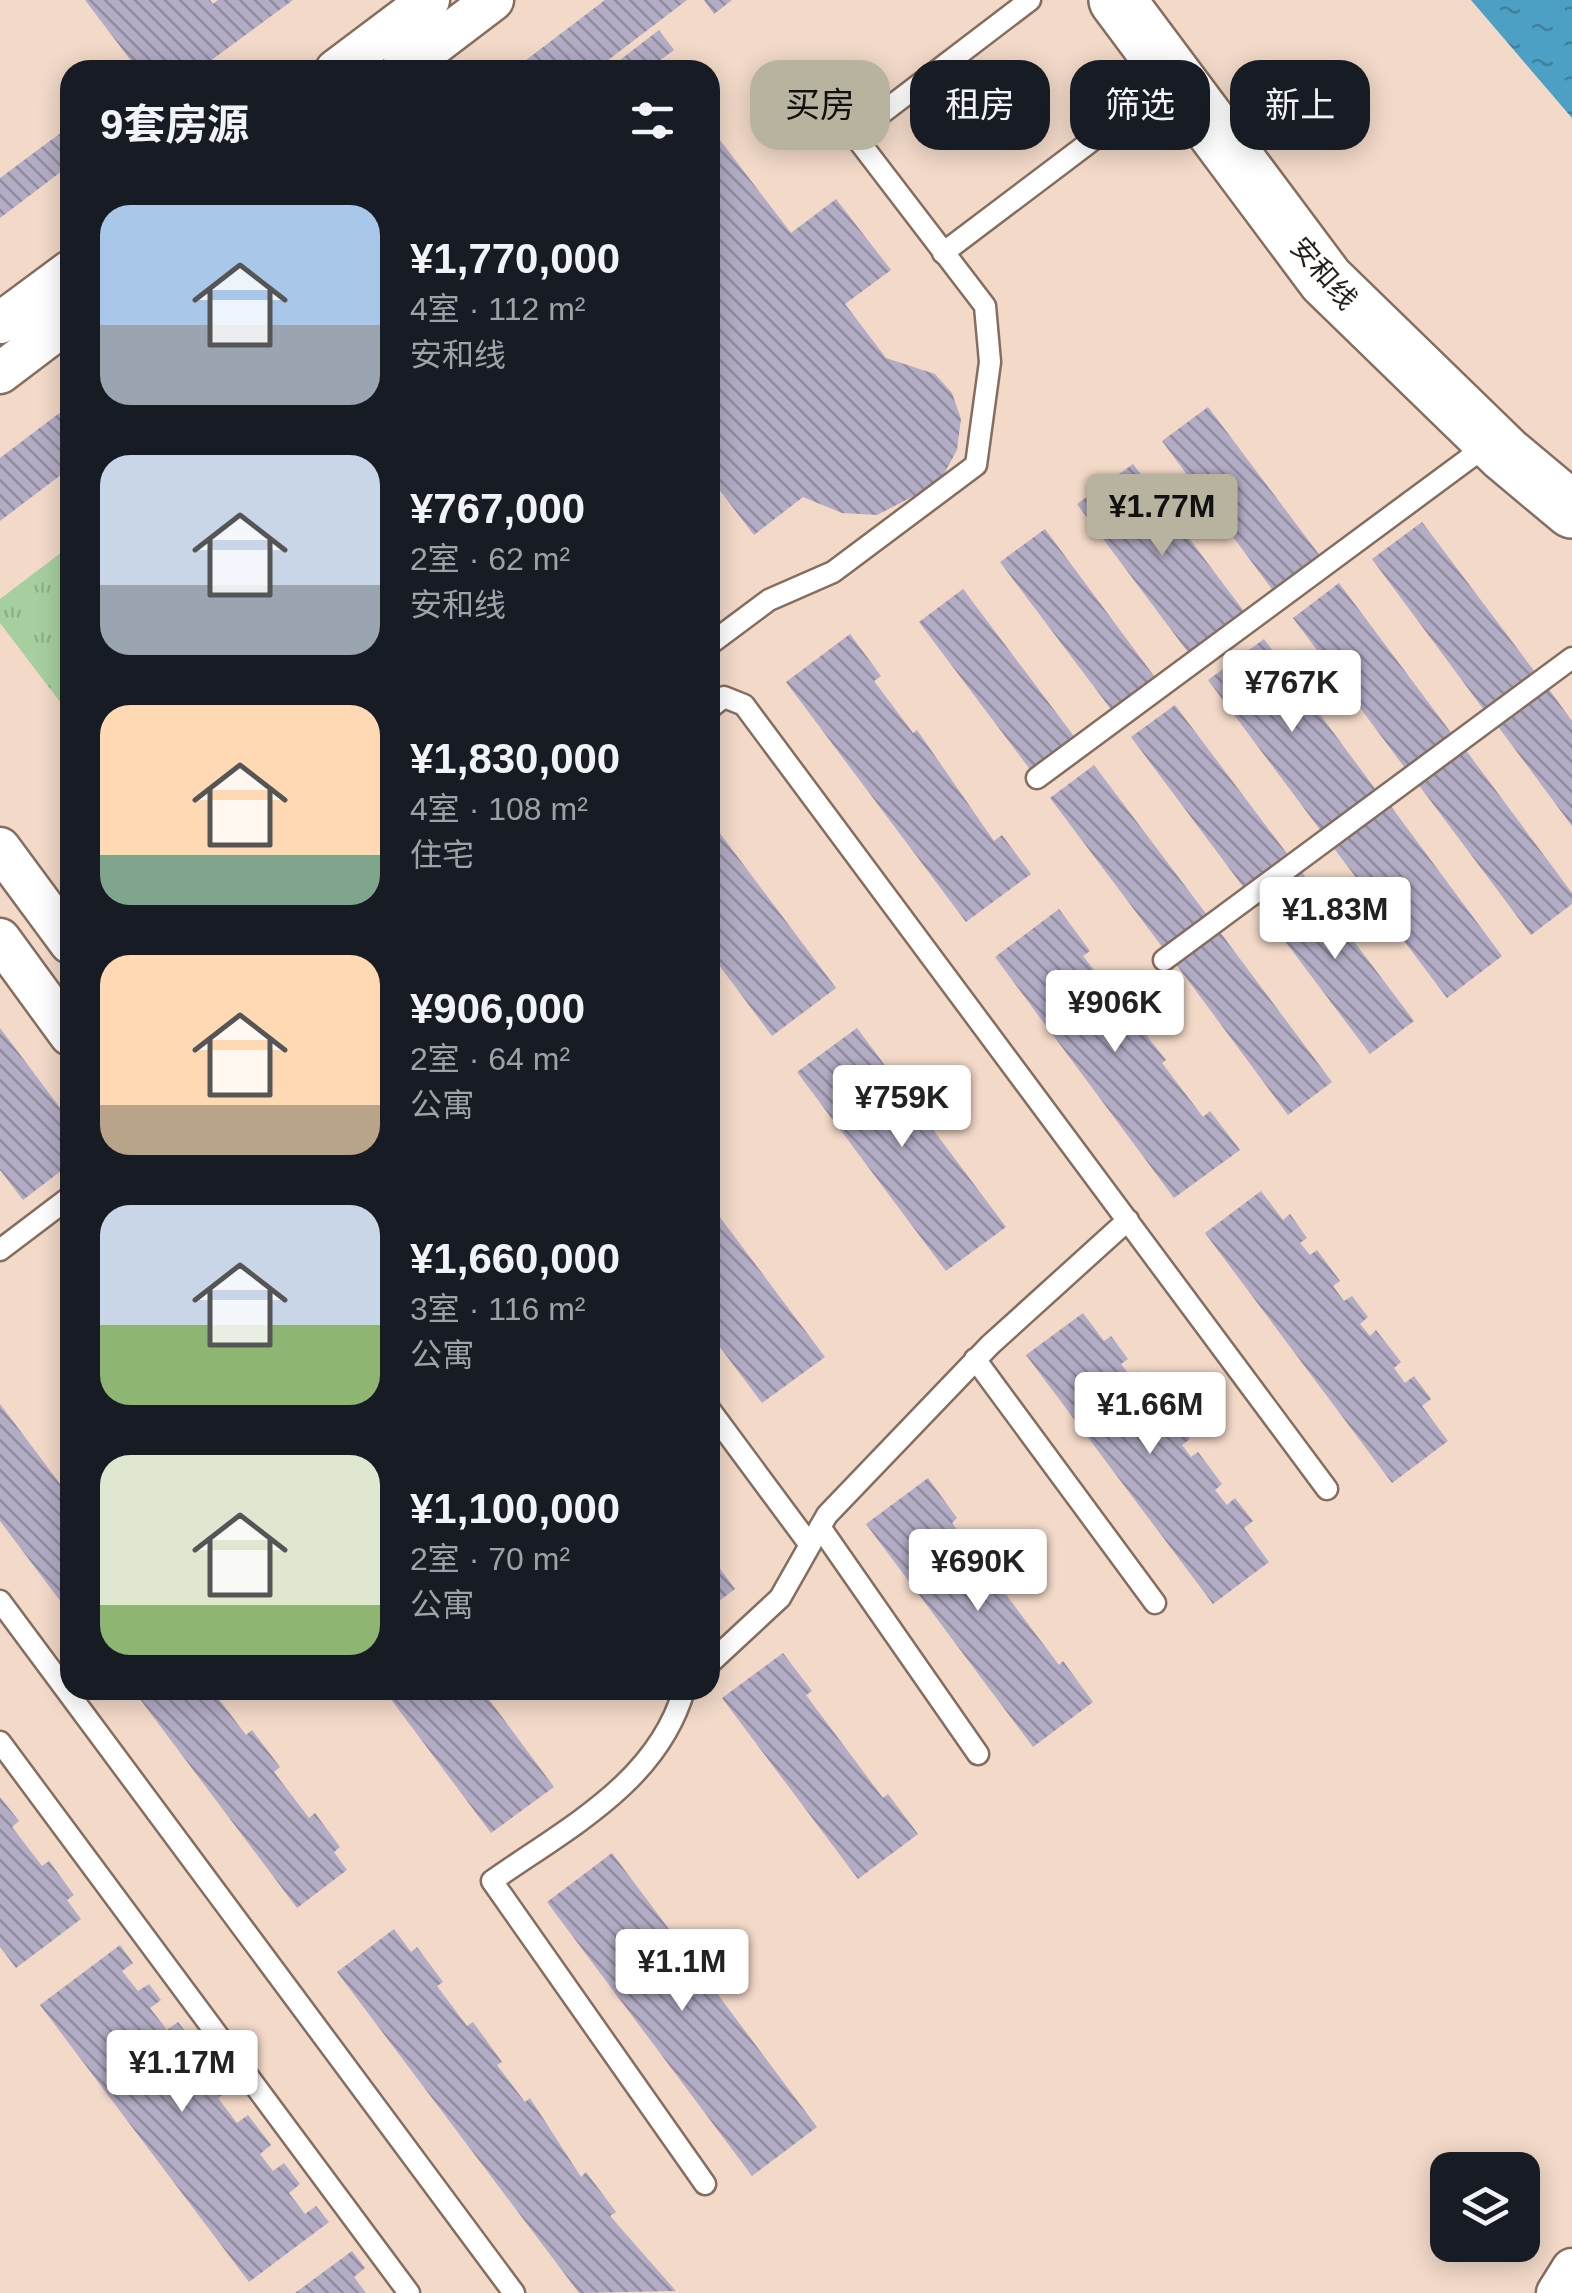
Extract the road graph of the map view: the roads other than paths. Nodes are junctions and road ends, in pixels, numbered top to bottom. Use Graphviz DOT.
graph roads {
  1 [pos="429,0"];
  2 [pos="493,0"];
  3 [pos="1030,0"];
  4 [pos="1116,0"];
  5 [pos="349,60"];
  6 [pos="413,60"];
  7 [pos="1160,60"];
  8 [pos="890,107"];
  9 [pos="1210,127"];
  10 [pos="865,150"];
  11 [pos="1080,150"];
  12 [pos="944,253"];
  13 [pos="60,279"];
  14 [pos="0,324"];
  15 [pos="60,327"];
  16 [pos="0,372"];
  17 [pos="1492,441"];
  18 [pos="1572,510"];
  19 [pos="720,637"];
  20 [pos="1572,658"];
  21 [pos="720,700"];
  22 [pos="1038,778"];
  23 [pos="0,848"];
  24 [pos="60,929"];
  25 [pos="0,939"];
  26 [pos="1164,960"];
  27 [pos="60,1021"];
  28 [pos="60,1205"];
  29 [pos="1128,1220"];
  30 [pos="0,1250"];
  31 [pos="976,1360"];
  32 [pos="720,1422"];
  33 [pos="1327,1489"];
  34 [pos="815,1536"];
  35 [pos="0,1601"];
  36 [pos="1155,1603"];
  37 [pos="720,1653"];
  38 [pos="60,1682"];
  39 [pos="74,1700"];
  40 [pos="681,1700"];
  41 [pos="0,1742"];
  42 [pos="978,1754"];
  43 [pos="705,2184"];
  44 [pos="1572,2270"];
  45 [pos="409,2293"];
  46 [pos="514,2293"];
  47 [pos="1557,2293"];
  1 -- 5 [label="street"];
  2 -- 6 [label="street"];
  3 -- 8 [label="lane"];
  4 -- 7 [label="main road, 安和线"];
  9 -- 17 [label="main road, 安和线"];
  10 -- 12 [label="lane"];
  11 -- 12 [label="lane"];
  12 -- 19 [label="lane"];
  13 -- 14 [label="street"];
  15 -- 16 [label="street"];
  17 -- 18 [label="main road, 安和线"];
  17 -- 22 [label="lane"];
  20 -- 26 [label="lane"];
  21 -- 29 [label="lane"];
  23 -- 24 [label="street"];
  25 -- 27 [label="street"];
  28 -- 30 [label="lane"];
  29 -- 31 [label="lane"];
  29 -- 33 [label="lane"];
  31 -- 34 [label="lane"];
  31 -- 36 [label="lane"];
  32 -- 34 [label="lane"];
  34 -- 37 [label="lane"];
  34 -- 42 [label="lane"];
  35 -- 38 [label="lane"];
  39 -- 46 [label="lane"];
  40 -- 43 [label="lane"];
  41 -- 45 [label="lane"];
  44 -- 47 [label="street"];
}
